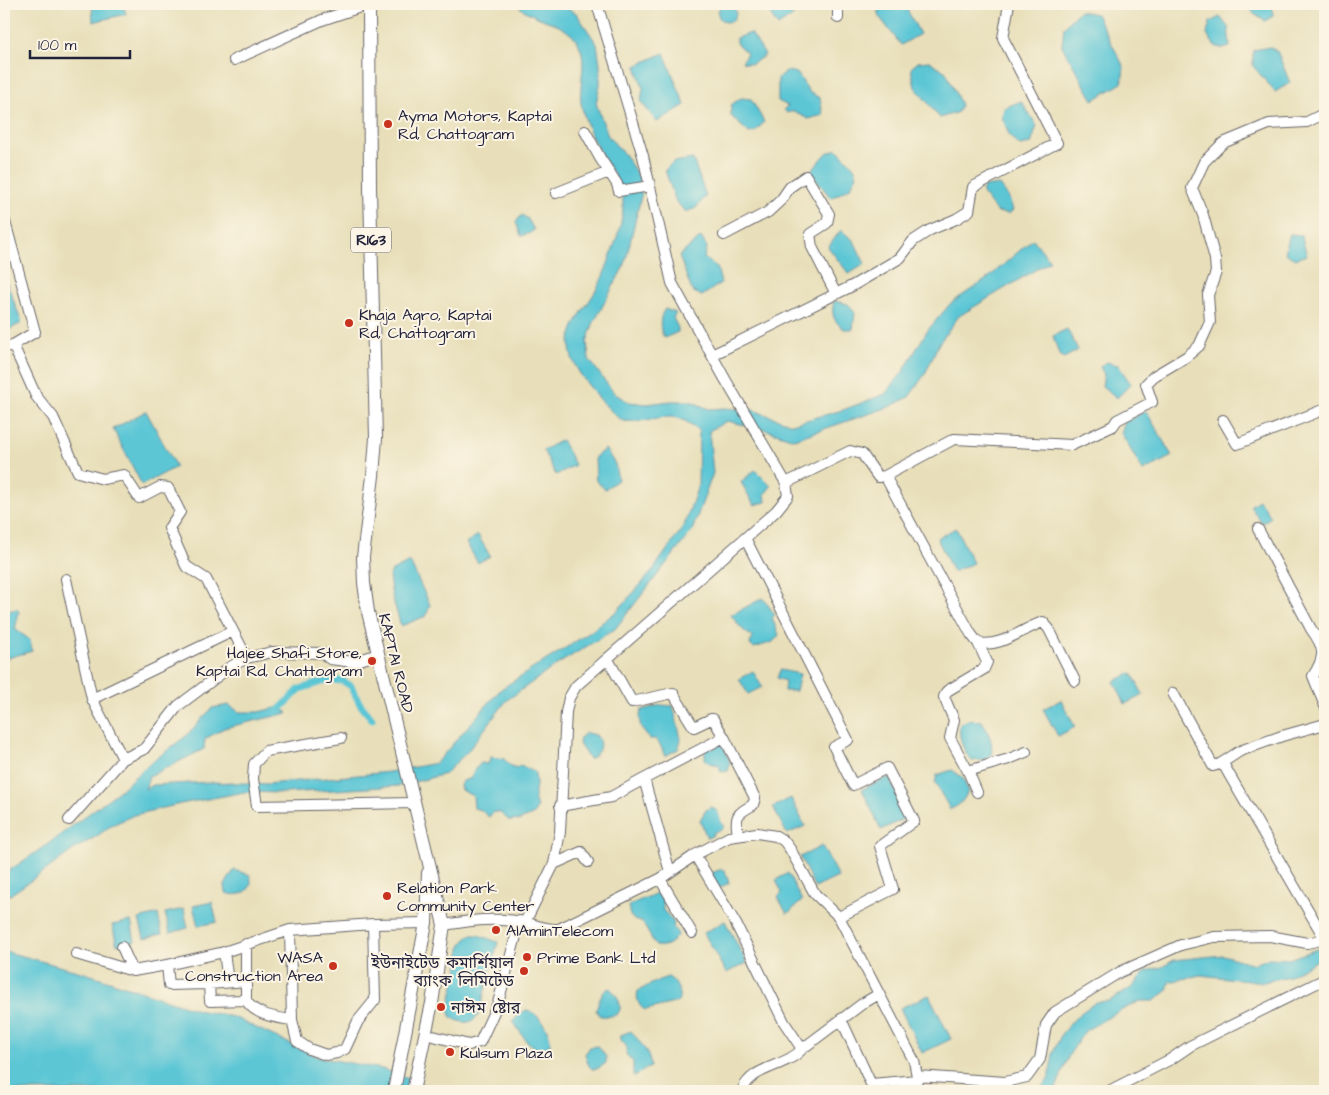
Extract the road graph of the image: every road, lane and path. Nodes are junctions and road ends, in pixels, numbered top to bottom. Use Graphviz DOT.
graph roads {
  1 [pos="369,4"];
  2 [pos="597,4"];
  3 [pos="838,4"];
  4 [pos="1009,4"];
  5 [pos="838,18"];
  6 [pos="234,60"];
  7 [pos="1325,113"];
  8 [pos="585,131"];
  9 [pos="609,172"];
  10 [pos="646,187"];
  11 [pos="556,193"];
  12 [pos="4,218"];
  13 [pos="724,236"];
  14 [pos="836,294"];
  15 [pos="8,346"];
  16 [pos="712,356"];
  17 [pos="1325,409"];
  18 [pos="1223,420"];
  19 [pos="885,476"];
  20 [pos="786,483"];
  21 [pos="1258,529"];
  22 [pos="745,538"];
  23 [pos="66,578"];
  24 [pos="233,631"];
  25 [pos="978,642"];
  26 [pos="378,654"];
  27 [pos="247,658"];
  28 [pos="605,662"];
  29 [pos="1075,681"];
  30 [pos="1173,694"];
  31 [pos="92,699"];
  32 [pos="1325,706"];
  33 [pos="1325,724"];
  34 [pos="724,737"];
  35 [pos="341,738"];
  36 [pos="1026,752"];
  37 [pos="123,759"];
  38 [pos="1220,764"];
  39 [pos="968,771"];
  40 [pos="644,779"];
  41 [pos="978,792"];
  42 [pos="414,803"];
  43 [pos="560,806"];
  44 [pos="69,820"];
  45 [pos="738,835"];
  46 [pos="428,855"];
  47 [pos="695,855"];
  48 [pos="588,862"];
  49 [pos="554,864"];
  50 [pos="670,872"];
  51 [pos="660,879"];
  52 [pos="839,917"];
  53 [pos="522,922"];
  54 [pos="426,923"];
  55 [pos="373,924"];
  56 [pos="444,925"];
  57 [pos="290,930"];
  58 [pos="692,933"];
  59 [pos="1325,939"];
  60 [pos="246,944"];
  61 [pos="122,947"];
  62 [pos="224,952"];
  63 [pos="76,954"];
  64 [pos="167,965"];
  65 [pos="133,971"];
  66 [pos="1325,979"];
  67 [pos="247,981"];
  68 [pos="228,982"];
  69 [pos="209,984"];
  70 [pos="879,994"];
  71 [pos="246,1000"];
  72 [pos="841,1019"];
  73 [pos="292,1020"];
  74 [pos="425,1034"];
  75 [pos="802,1049"];
  76 [pos="917,1083"];
  77 [pos="394,1091"];
  78 [pos="413,1091"];
  79 [pos="742,1091"];
  80 [pos="1112,1091"];
  1 -- 6 [label="street"];
  1 -- 26 [label="main road, KAPTAI ROAD / R163"];
  2 -- 10 [label="street"];
  3 -- 5 [label="street"];
  4 -- 14 [label="street"];
  7 -- 19 [label="street"];
  8 -- 9 [label="street"];
  9 -- 10 [label="street"];
  9 -- 11 [label="street"];
  10 -- 16 [label="street"];
  12 -- 15 [label="street"];
  13 -- 14 [label="street"];
  14 -- 16 [label="street"];
  15 -- 24 [label="street"];
  16 -- 20 [label="street"];
  17 -- 18 [label="street"];
  19 -- 20 [label="street"];
  19 -- 25 [label="street"];
  20 -- 22 [label="street"];
  21 -- 32 [label="street"];
  22 -- 28 [label="street"];
  22 -- 52 [label="street"];
  23 -- 31 [label="street"];
  24 -- 27 [label="street"];
  24 -- 31 [label="street"];
  25 -- 29 [label="street"];
  25 -- 39 [label="street"];
  26 -- 27 [label="street"];
  26 -- 42 [label="main road, KAPTAI ROAD / R163"];
  27 -- 37 [label="street"];
  28 -- 34 [label="street"];
  28 -- 43 [label="street"];
  30 -- 38 [label="street"];
  31 -- 37 [label="street"];
  33 -- 38 [label="street"];
  34 -- 40 [label="street"];
  34 -- 45 [label="street"];
  35 -- 42 [label="street"];
  36 -- 39 [label="street"];
  37 -- 44 [label="street"];
  38 -- 59 [label="street"];
  39 -- 41 [label="street"];
  40 -- 43 [label="street"];
  40 -- 50 [label="street"];
  42 -- 46 [label="main road, KAPTAI ROAD / R163"];
  43 -- 49 [label="street"];
  45 -- 47 [label="street"];
  45 -- 52 [label="street"];
  46 -- 54 [label="main road, R163"];
  46 -- 56 [label="main road, R163"];
  47 -- 50 [label="street"];
  47 -- 75 [label="street"];
  48 -- 49 [label="street"];
  49 -- 53 [label="street"];
  50 -- 51 [label="street"];
  51 -- 53 [label="street"];
  51 -- 58 [label="street"];
  52 -- 70 [label="street"];
  53 -- 56 [label="street"];
  53 -- 74 [label="street"];
  54 -- 55 [label="street"];
  54 -- 77 [label="main road, R163"];
  55 -- 57 [label="street"];
  55 -- 73 [label="street"];
  56 -- 74 [label="main road, R163"];
  57 -- 60 [label="street"];
  57 -- 73 [label="street"];
  59 -- 76 [label="street"];
  60 -- 62 [label="street"];
  60 -- 67 [label="street"];
  61 -- 65 [label="street"];
  62 -- 64 [label="street"];
  62 -- 68 [label="street"];
  63 -- 65 [label="street"];
  64 -- 65 [label="street"];
  64 -- 69 [label="street"];
  66 -- 80 [label="street"];
  67 -- 68 [label="street"];
  67 -- 71 [label="street"];
  68 -- 69 [label="street"];
  69 -- 71 [label="street"];
  70 -- 72 [label="street"];
  70 -- 76 [label="street"];
  71 -- 73 [label="street"];
  72 -- 75 [label="street"];
  72 -- 76 [label="street"];
  74 -- 78 [label="main road, R163"];
  75 -- 79 [label="street"];
}
